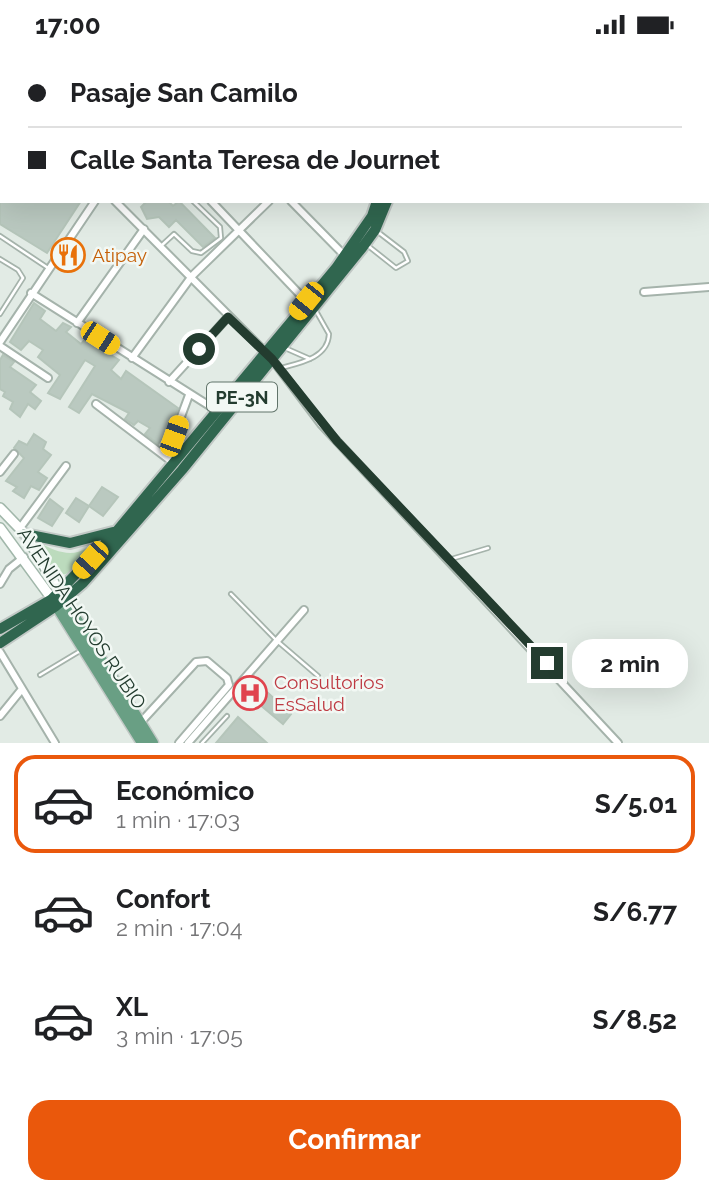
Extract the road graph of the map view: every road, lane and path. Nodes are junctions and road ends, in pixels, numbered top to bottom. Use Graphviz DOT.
graph roads {
  1 [pos="94,203"];
  2 [pos="117,203"];
  3 [pos="195,203"];
  4 [pos="213,203"];
  5 [pos="267,203"];
  6 [pos="293,203"];
  7 [pos="374,203"];
  8 [pos="386,203"];
  9 [pos="144,229"];
  10 [pos="375,230"];
  11 [pos="239,231"];
  12 [pos="0,236"];
  13 [pos="365,243"];
  14 [pos="160,246"];
  15 [pos="345,256"];
  16 [pos="0,259"];
  17 [pos="48,268"];
  18 [pos="192,276"];
  19 [pos="709,287"];
  20 [pos="644,292"];
  21 [pos="31,293"];
  22 [pos="310,304"];
  23 [pos="0,314"];
  24 [pos="228,317"];
  25 [pos="77,323"];
  26 [pos="0,344"];
  27 [pos="283,347"];
  28 [pos="132,358"];
  29 [pos="310,359"];
  30 [pos="272,360"];
  31 [pos="48,378"];
  32 [pos="169,382"];
  33 [pos="189,395"];
  34 [pos="96,404"];
  35 [pos="216,410"];
  36 [pos="14,454"];
  37 [pos="174,463"];
  38 [pos="66,466"];
  39 [pos="0,473"];
  40 [pos="0,507"];
  41 [pos="0,528"];
  42 [pos="23,531"];
  43 [pos="116,531"];
  44 [pos="488,548"];
  45 [pos="24,557"];
  46 [pos="448,560"];
  47 [pos="0,584"];
  48 [pos="231,594"];
  49 [pos="58,599"];
  50 [pos="304,611"];
  51 [pos="0,629"];
  52 [pos="276,640"];
  53 [pos="0,642"];
  54 [pos="83,649"];
  55 [pos="0,652"];
  56 [pos="40,675"];
  57 [pos="318,676"];
  58 [pos="22,689"];
  59 [pos="0,716"];
  60 [pos="227,716"];
  61 [pos="137,725"];
  62 [pos="52,741"];
  63 [pos="142,743"];
  64 [pos="153,743"];
  65 [pos="179,743"];
  66 [pos="188,743"];
  67 [pos="202,743"];
  68 [pos="618,743"];
  1 -- 17 [label="street"];
  2 -- 9 [label="street"];
  3 -- 14 [label="lane"];
  4 -- 11 [label="street"];
  5 -- 11 [label="street"];
  6 -- 15 [label="street"];
  7 -- 15 [label="highway, PE-3N"];
  8 -- 10 [label="highway, PE-3N"];
  9 -- 14 [label="street"];
  9 -- 25 [label="street"];
  10 -- 13 [label="highway, PE-3N"];
  10 -- 13 [label="lane"];
  11 -- 18 [label="street"];
  11 -- 22 [label="street"];
  12 -- 17 [label="lane"];
  13 -- 22 [label="highway, PE-3N"];
  14 -- 18 [label="street"];
  15 -- 22 [label="highway, PE-3N"];
  16 -- 23 [label="lane"];
  17 -- 21 [label="street"];
  18 -- 24 [label="street"];
  18 -- 28 [label="street"];
  19 -- 20 [label="street"];
  21 -- 25 [label="street"];
  21 -- 26 [label="street"];
  22 -- 27 [label="highway, PE-3N"];
  22 -- 29 [label="lane"];
  22 -- 30 [label="highway, PE-3N"];
  24 -- 30 [label="street"];
  24 -- 32 [label="street"];
  25 -- 28 [label="street"];
  26 -- 31 [label="street"];
  27 -- 29 [label="lane"];
  27 -- 30 [label="highway, PE-3N"];
  28 -- 32 [label="street"];
  29 -- 30 [label="lane"];
  30 -- 35 [label="highway, PE-3N"];
  30 -- 37 [label="highway, PE-3N"];
  30 -- 46 [label="street"];
  32 -- 33 [label="street"];
  33 -- 35 [label="street"];
  33 -- 37 [label="street"];
  34 -- 37 [label="street"];
  35 -- 37 [label="highway, PE-3N"];
  36 -- 39 [label="street"];
  37 -- 43 [label="highway, PE-3N"];
  37 -- 49 [label="highway, PE-3N"];
  38 -- 42 [label="street"];
  40 -- 42 [label="street, AVENIDA HOYOS RUBIO"];
  41 -- 45 [label="street, AVENIDA HOYOS RUBIO"];
  42 -- 43 [label="highway"];
  42 -- 49 [label="street, AVENIDA HOYOS RUBIO"];
  43 -- 49 [label="highway, PE-3N"];
  44 -- 46 [label="lane"];
  45 -- 47 [label="street"];
  45 -- 49 [label="street, AVENIDA HOYOS RUBIO"];
  46 -- 68 [label="street"];
  48 -- 52 [label="lane"];
  49 -- 51 [label="highway, PE-3N"];
  49 -- 53 [label="highway, PE-3N"];
  49 -- 54 [label="main road, AVENIDA HOYOS RUBIO"];
  49 -- 61 [label="main road, AVENIDA HOYOS RUBIO"];
  50 -- 52 [label="street"];
  52 -- 57 [label="lane"];
  52 -- 66 [label="street"];
  54 -- 56 [label="lane"];
  54 -- 61 [label="main road, AVENIDA HOYOS RUBIO"];
  55 -- 58 [label="street"];
  58 -- 59 [label="street"];
  58 -- 62 [label="street"];
  60 -- 67 [label="lane"];
  61 -- 63 [label="main road, AVENIDA HOYOS RUBIO"];
  61 -- 64 [label="main road, AVENIDA HOYOS RUBIO"];
  61 -- 65 [label="street, AVENIDA HOYOS RUBIO"];
}
